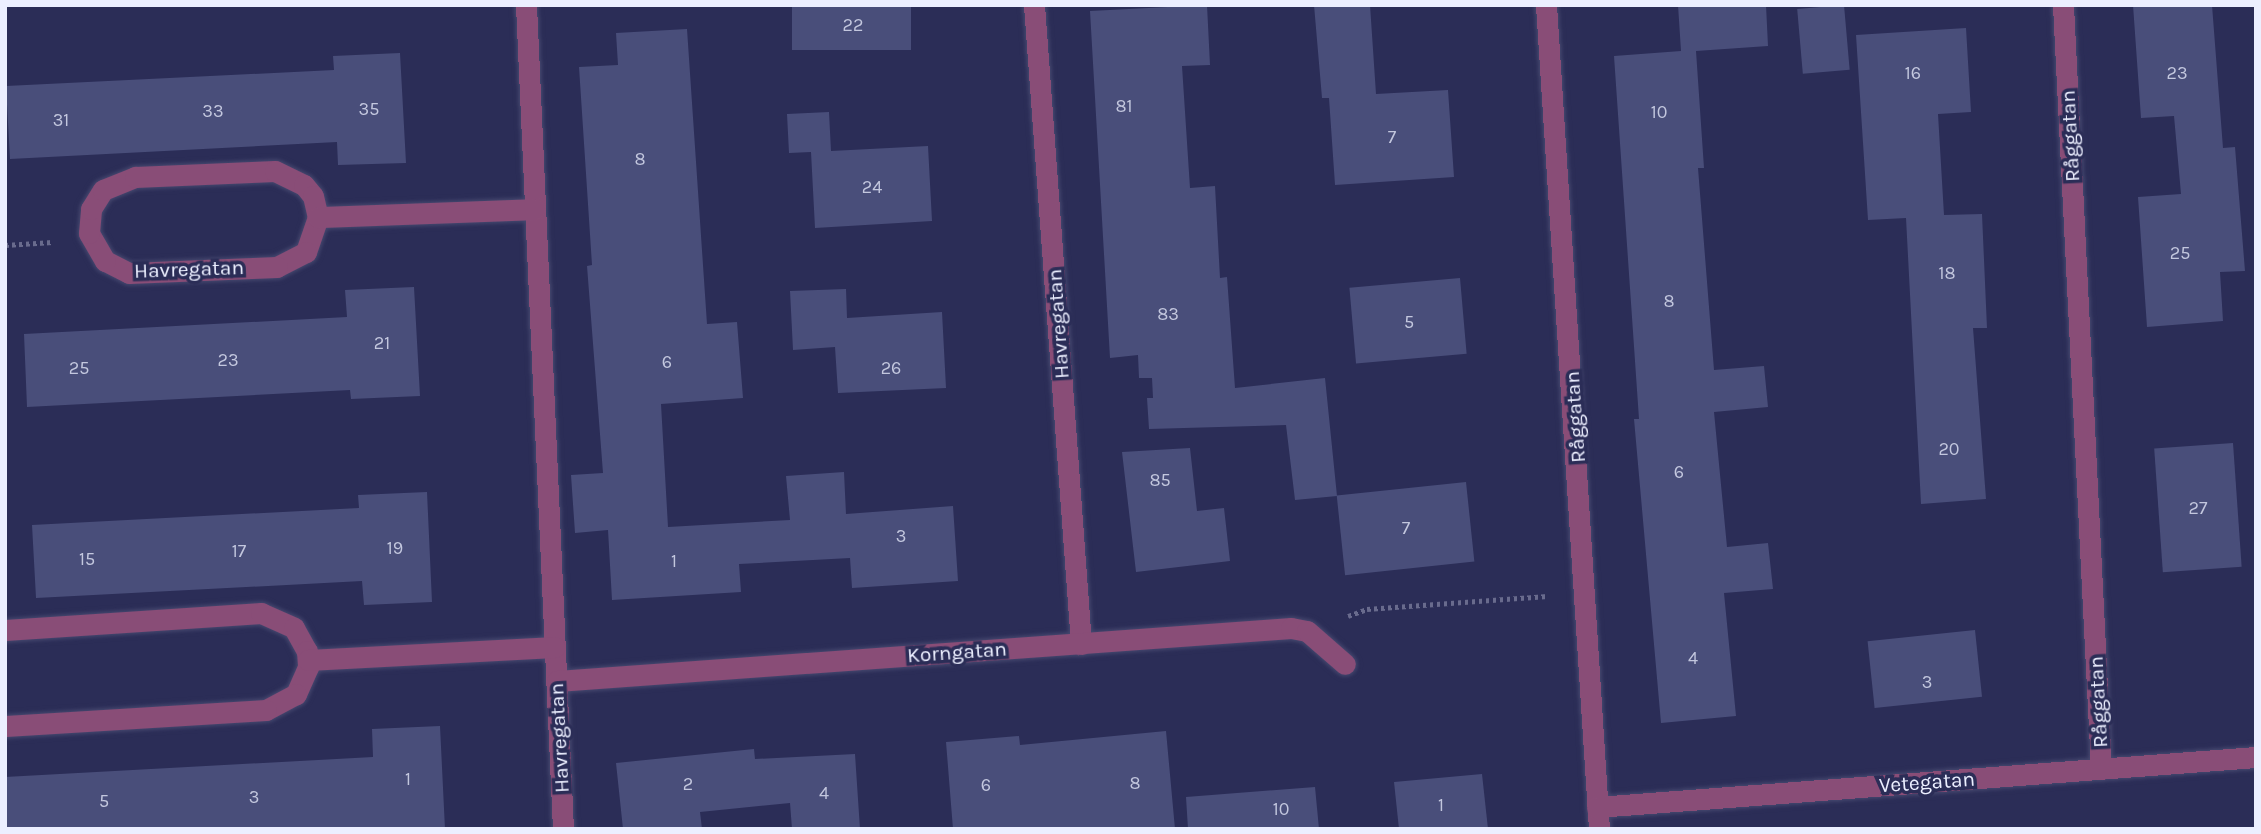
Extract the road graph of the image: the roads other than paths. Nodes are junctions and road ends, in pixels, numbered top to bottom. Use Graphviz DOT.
graph roads {
  1 [pos="526,5"];
  2 [pos="1034,5"];
  3 [pos="1546,5"];
  4 [pos="2063,5"];
  5 [pos="535,209"];
  6 [pos="318,217"];
  7 [pos="5,630"];
  8 [pos="1081,644"];
  9 [pos="555,647"];
  10 [pos="308,660"];
  11 [pos="1345,664"];
  12 [pos="557,681"];
  13 [pos="5,726"];
  14 [pos="2256,757"];
  15 [pos="2101,769"];
  16 [pos="1597,807"];
  17 [pos="563,829"];
  18 [pos="1599,829"];
  1 -- 5 [label="street, Havregatan"];
  2 -- 8 [label="street, Havregatan"];
  3 -- 16 [label="street, Råggatan"];
  4 -- 15 [label="street, Råggatan"];
  5 -- 6 [label="street"];
  5 -- 9 [label="street, Havregatan"];
  6 -- 6 [label="street, Havregatan"];
  7 -- 10 [label="street"];
  8 -- 11 [label="street, Korngatan"];
  8 -- 12 [label="street, Korngatan"];
  9 -- 10 [label="street"];
  9 -- 12 [label="street, Havregatan"];
  10 -- 13 [label="street"];
  12 -- 17 [label="street, Havregatan"];
  14 -- 15 [label="street, Vetegatan"];
  15 -- 16 [label="street, Vetegatan"];
  16 -- 18 [label="street, Råggatan"];
}
